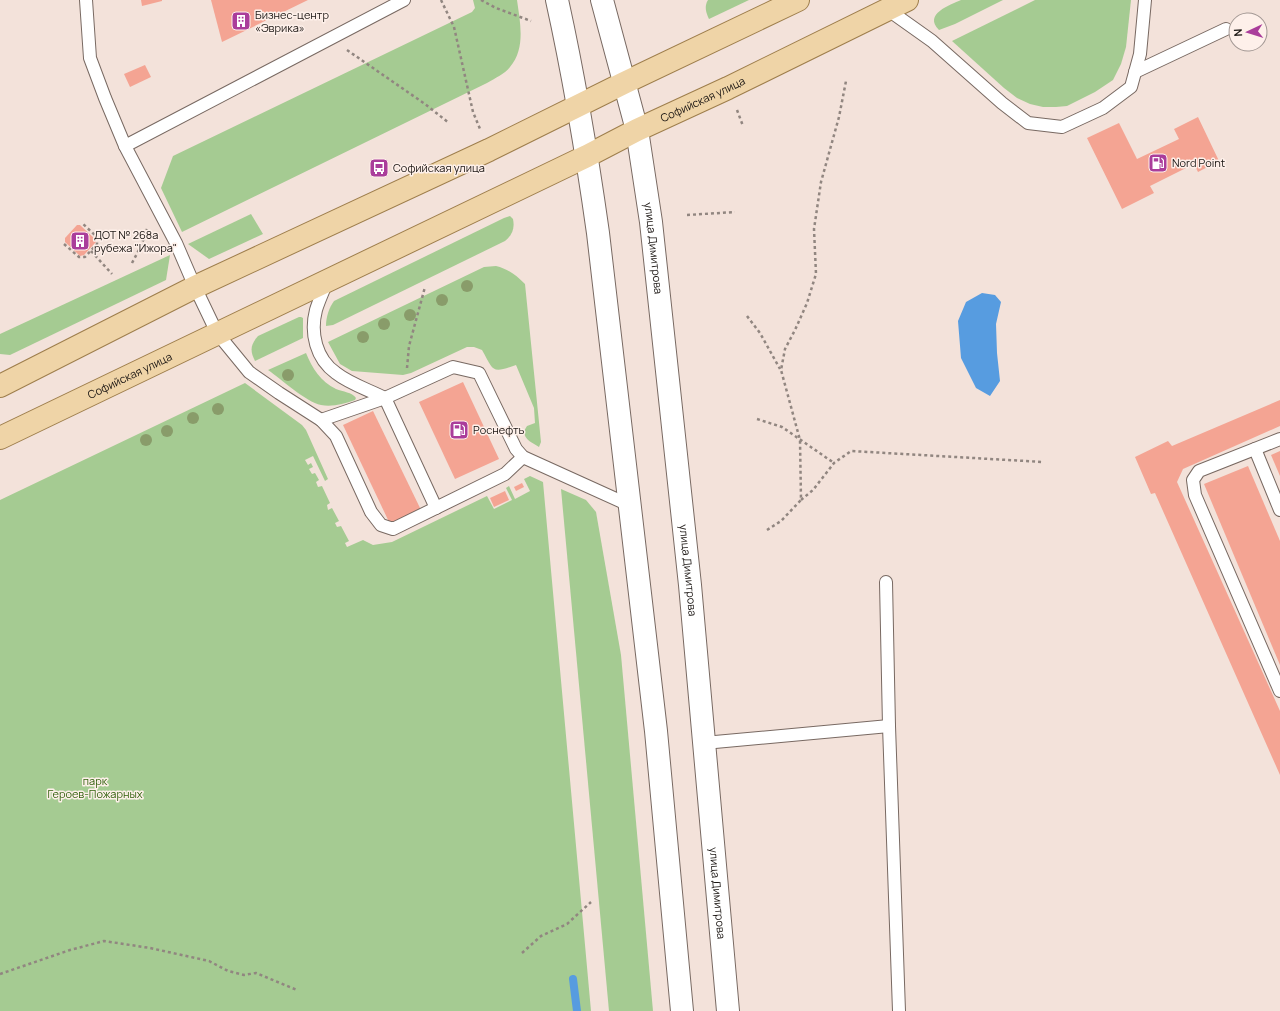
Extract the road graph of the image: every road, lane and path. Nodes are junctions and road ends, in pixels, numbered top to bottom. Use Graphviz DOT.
graph roads {
  1 [pos="86,0"];
  2 [pos="404,0"];
  3 [pos="441,0"];
  4 [pos="481,0"];
  5 [pos="557,0"];
  6 [pos="602,0"];
  7 [pos="798,0"];
  8 [pos="907,0"];
  9 [pos="1145,0"];
  10 [pos="885,5"];
  11 [pos="531,21"];
  12 [pos="1226,29"];
  13 [pos="330,39"];
  14 [pos="1135,72"];
  15 [pos="846,81"];
  16 [pos="624,83"];
  17 [pos="579,105"];
  18 [pos="736,108"];
  19 [pos="449,123"];
  20 [pos="744,126"];
  21 [pos="480,129"];
  22 [pos="637,130"];
  23 [pos="125,146"];
  24 [pos="587,156"];
  25 [pos="156,204"];
  26 [pos="735,212"];
  27 [pos="687,215"];
  28 [pos="82,223"];
  29 [pos="64,244"];
  30 [pos="91,251"];
  31 [pos="132,263"];
  32 [pos="112,274"];
  33 [pos="328,280"];
  34 [pos="195,287"];
  35 [pos="425,287"];
  36 [pos="748,316"];
  37 [pos="217,333"];
  38 [pos="781,370"];
  39 [pos="0,386"];
  40 [pos="407,388"];
  41 [pos="385,398"];
  42 [pos="757,419"];
  43 [pos="321,420"];
  44 [pos="0,438"];
  45 [pos="1280,439"];
  46 [pos="800,440"];
  47 [pos="1255,449"];
  48 [pos="523,457"];
  49 [pos="1043,462"];
  50 [pos="834,464"];
  51 [pos="801,500"];
  52 [pos="629,506"];
  53 [pos="436,508"];
  54 [pos="1280,510"];
  55 [pos="767,530"];
  56 [pos="886,582"];
  57 [pos="1280,691"];
  58 [pos="889,726"];
  59 [pos="704,743"];
  60 [pos="591,902"];
  61 [pos="522,953"];
  62 [pos="0,974"];
  63 [pos="298,990"];
  64 [pos="682,1011"];
  65 [pos="728,1011"];
  66 [pos="899,1011"];
  1 -- 23 [label="lane"];
  2 -- 13 [label="lane"];
  3 -- 21 [label="path"];
  4 -- 11 [label="path"];
  5 -- 17 [label="street"];
  6 -- 16 [label="street, улица Димитрова"];
  7 -- 16 [label="main road"];
  8 -- 10 [label="main road, Софийская улица"];
  9 -- 14 [label="lane"];
  10 -- 14 [label="lane"];
  10 -- 22 [label="main road, Софийская улица"];
  12 -- 14 [label="lane"];
  13 -- 19 [label="path"];
  13 -- 23 [label="lane"];
  15 -- 38 [label="path"];
  16 -- 17 [label="main road"];
  16 -- 22 [label="street, улица Димитрова"];
  17 -- 24 [label="street"];
  17 -- 34 [label="main road"];
  18 -- 20 [label="path"];
  22 -- 24 [label="main road, Софийская улица"];
  22 -- 59 [label="street, улица Димитрова"];
  23 -- 25 [label="lane"];
  24 -- 33 [label="main road, Софийская улица"];
  24 -- 52 [label="street"];
  25 -- 31 [label="path"];
  25 -- 34 [label="lane"];
  26 -- 27 [label="path"];
  28 -- 30 [label="path"];
  29 -- 30 [label="path"];
  30 -- 32 [label="path"];
  33 -- 37 [label="main road, Софийская улица"];
  33 -- 41 [label="lane"];
  34 -- 37 [label="lane"];
  34 -- 39 [label="main road"];
  35 -- 40 [label="path"];
  36 -- 38 [label="path"];
  37 -- 43 [label="lane"];
  37 -- 44 [label="main road, Софийская улица"];
  38 -- 46 [label="path"];
  40 -- 41 [label="lane"];
  40 -- 48 [label="lane"];
  41 -- 43 [label="lane"];
  41 -- 53 [label="lane"];
  42 -- 46 [label="path"];
  43 -- 53 [label="lane"];
  45 -- 47 [label="lane"];
  46 -- 50 [label="path"];
  46 -- 51 [label="path"];
  47 -- 54 [label="lane"];
  47 -- 57 [label="lane"];
  48 -- 52 [label="lane"];
  48 -- 53 [label="lane"];
  49 -- 50 [label="path"];
  50 -- 51 [label="path"];
  51 -- 55 [label="path"];
  52 -- 64 [label="street"];
  56 -- 58 [label="lane"];
  58 -- 59 [label="lane"];
  58 -- 66 [label="lane"];
  59 -- 65 [label="street, улица Димитрова"];
  60 -- 61 [label="path"];
  62 -- 63 [label="path"];
}
